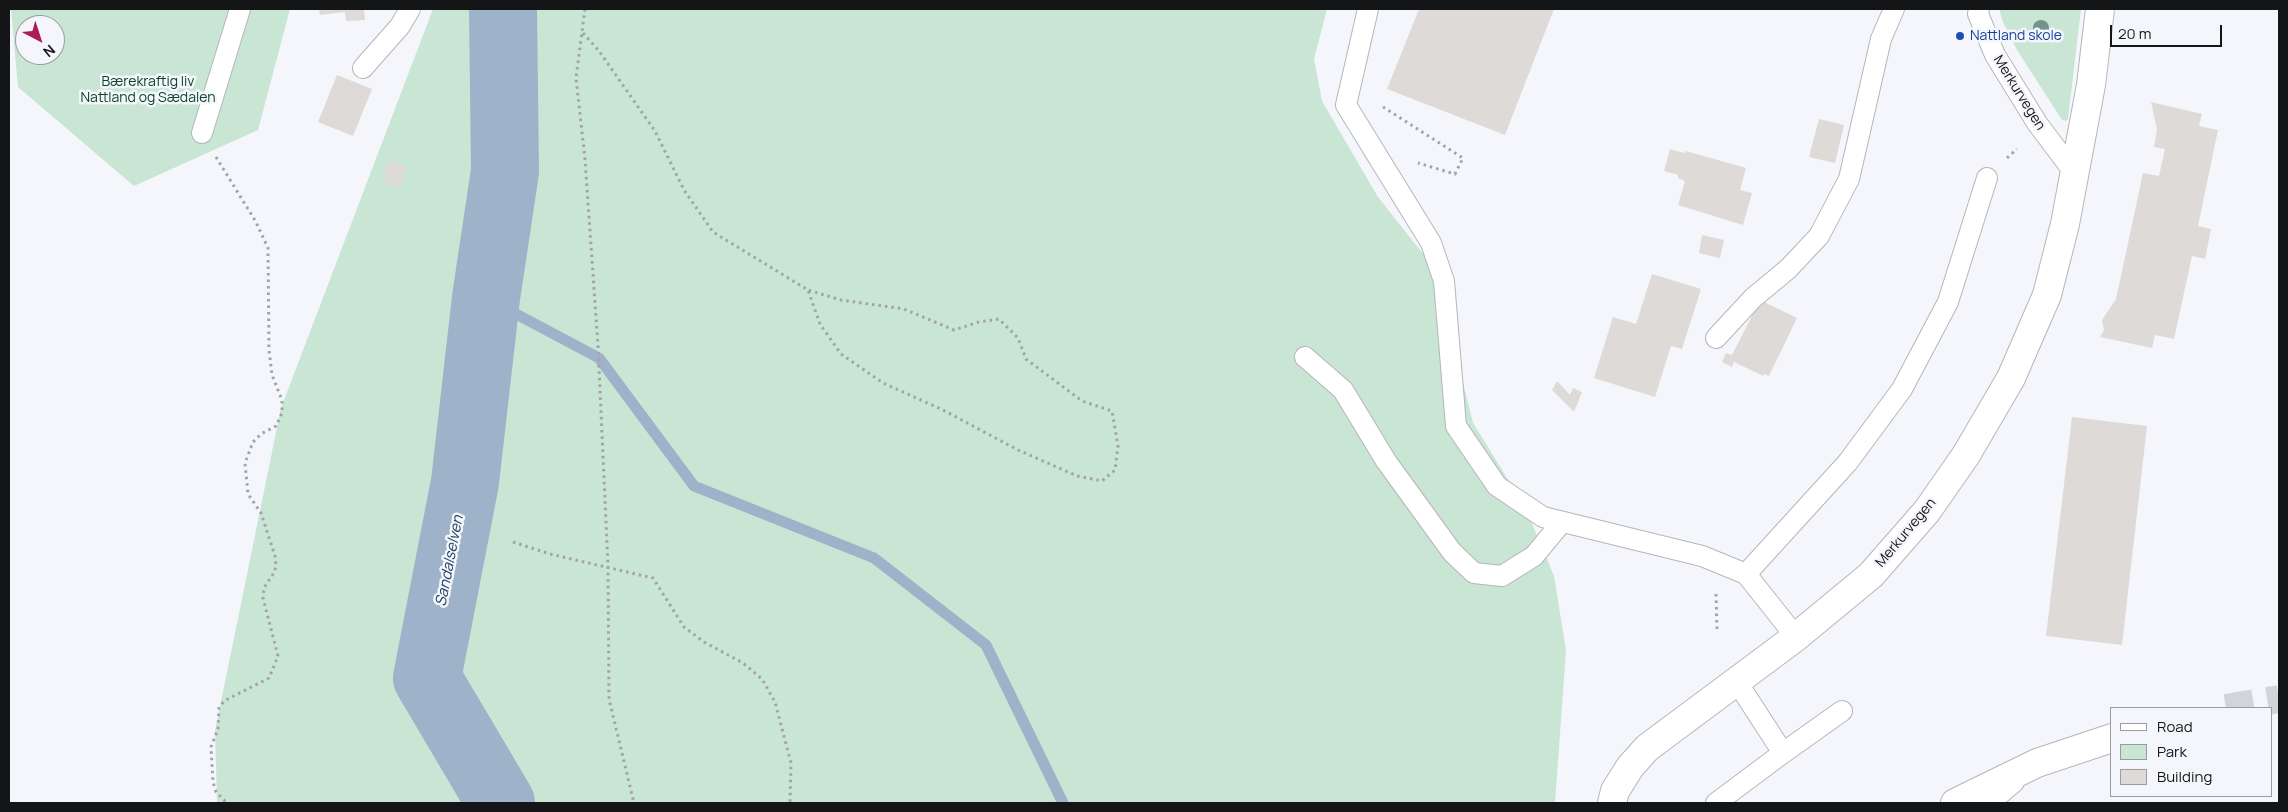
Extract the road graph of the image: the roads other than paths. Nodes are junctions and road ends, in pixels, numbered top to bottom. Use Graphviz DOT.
graph roads {
  1 [pos="240,9"];
  2 [pos="410,9"];
  3 [pos="1368,9"];
  4 [pos="1894,9"];
  5 [pos="1979,9"];
  6 [pos="2100,9"];
  7 [pos="363,68"];
  8 [pos="202,133"];
  9 [pos="2073,171"];
  10 [pos="1987,178"];
  11 [pos="1716,338"];
  12 [pos="1305,357"];
  13 [pos="1562,522"];
  14 [pos="1746,574"];
  15 [pos="1796,637"];
  16 [pos="1737,682"];
  17 [pos="1842,711"];
  18 [pos="2110,739"];
  19 [pos="1783,753"];
  20 [pos="2037,763"];
  21 [pos="1612,803"];
  22 [pos="1716,803"];
  23 [pos="1955,803"];
  24 [pos="1989,803"];
  1 -- 8 [label="lane"];
  2 -- 7 [label="lane"];
  3 -- 13 [label="lane"];
  4 -- 11 [label="lane"];
  5 -- 9 [label="lane, Merkurvegen"];
  6 -- 9 [label="street, Merkurvegen"];
  9 -- 15 [label="street, Merkurvegen"];
  10 -- 14 [label="lane"];
  12 -- 13 [label="lane"];
  13 -- 14 [label="lane"];
  14 -- 15 [label="lane"];
  15 -- 16 [label="street, Merkurvegen"];
  16 -- 19 [label="lane"];
  16 -- 21 [label="street, Merkurvegen"];
  17 -- 19 [label="lane"];
  18 -- 20 [label="street"];
  19 -- 22 [label="lane"];
  20 -- 23 [label="street"];
  20 -- 24 [label="lane"];
}
